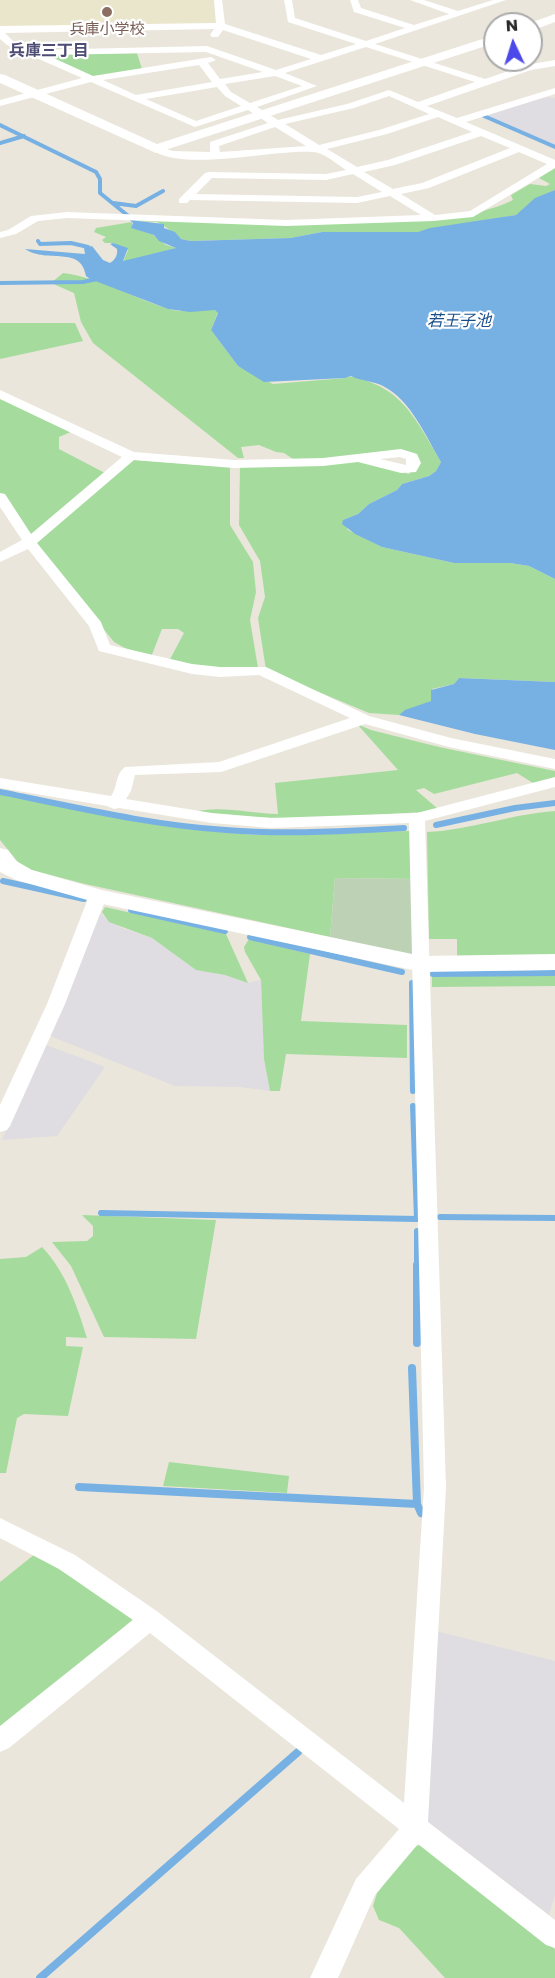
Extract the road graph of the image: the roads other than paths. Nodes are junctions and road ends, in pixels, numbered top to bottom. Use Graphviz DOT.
graph roads {
  1 [pos="218,0"];
  2 [pos="288,0"];
  3 [pos="354,0"];
  4 [pos="415,0"];
  5 [pos="502,0"];
  6 [pos="457,14"];
  7 [pos="221,26"];
  8 [pos="413,28"];
  9 [pos="0,30"];
  10 [pos="483,43"];
  11 [pos="364,44"];
  12 [pos="207,49"];
  13 [pos="32,53"];
  14 [pos="228,57"];
  15 [pos="319,58"];
  16 [pos="201,61"];
  17 [pos="423,63"];
  18 [pos="555,63"];
  19 [pos="276,73"];
  20 [pos="0,78"];
  21 [pos="91,79"];
  22 [pos="484,82"];
  23 [pos="218,83"];
  24 [pos="555,91"];
  25 [pos="35,94"];
  26 [pos="134,98"];
  27 [pos="0,103"];
  28 [pos="419,105"];
  29 [pos="251,106"];
  30 [pos="438,114"];
  31 [pos="459,121"];
  32 [pos="277,123"];
  33 [pos="482,132"];
  34 [pos="319,148"];
  35 [pos="520,148"];
  36 [pos="156,149"];
  37 [pos="215,155"];
  38 [pos="200,156"];
  39 [pos="555,164"];
  40 [pos="355,170"];
  41 [pos="209,175"];
  42 [pos="393,193"];
  43 [pos="188,196"];
  44 [pos="166,217"];
  45 [pos="433,218"];
  46 [pos="0,235"];
  47 [pos="0,394"];
  48 [pos="131,456"];
  49 [pos="359,458"];
  50 [pos="0,497"];
  51 [pos="31,541"];
  52 [pos="0,558"];
  53 [pos="364,719"];
  54 [pos="555,764"];
  55 [pos="555,782"];
  56 [pos="0,783"];
  57 [pos="114,804"];
  58 [pos="417,818"];
  59 [pos="0,855"];
  60 [pos="99,896"];
  61 [pos="555,962"];
  62 [pos="422,964"];
  63 [pos="0,1126"];
  64 [pos="0,1527"];
  65 [pos="150,1619"];
  66 [pos="0,1741"];
  67 [pos="415,1828"];
  68 [pos="555,1936"];
  69 [pos="324,1978"];
  1 -- 7 [label="street"];
  2 -- 11 [label="street"];
  3 -- 8 [label="street"];
  4 -- 6 [label="street"];
  5 -- 6 [label="street"];
  6 -- 8 [label="street"];
  7 -- 9 [label="street"];
  7 -- 12 [label="street"];
  7 -- 15 [label="street"];
  8 -- 11 [label="street"];
  9 -- 13 [label="street"];
  10 -- 17 [label="street"];
  11 -- 15 [label="street"];
  11 -- 17 [label="street"];
  12 -- 13 [label="street"];
  12 -- 14 [label="street"];
  13 -- 21 [label="street"];
  14 -- 16 [label="street"];
  14 -- 19 [label="street"];
  15 -- 19 [label="street"];
  16 -- 21 [label="street"];
  16 -- 23 [label="street"];
  17 -- 22 [label="street"];
  17 -- 36 [label="street"];
  18 -- 22 [label="street"];
  19 -- 23 [label="street"];
  19 -- 29 [label="street"];
  20 -- 25 [label="street"];
  21 -- 25 [label="street"];
  21 -- 26 [label="street"];
  22 -- 28 [label="street"];
  23 -- 26 [label="street"];
  23 -- 29 [label="street"];
  24 -- 31 [label="street"];
  25 -- 27 [label="street"];
  25 -- 36 [label="street"];
  26 -- 29 [label="street"];
  28 -- 30 [label="street"];
  28 -- 32 [label="street"];
  29 -- 32 [label="street"];
  30 -- 31 [label="street"];
  30 -- 34 [label="street"];
  31 -- 33 [label="street"];
  32 -- 34 [label="street"];
  32 -- 37 [label="street"];
  33 -- 35 [label="street"];
  33 -- 40 [label="street"];
  34 -- 37 [label="street"];
  34 -- 40 [label="street"];
  35 -- 39 [label="street"];
  35 -- 42 [label="street"];
  36 -- 38 [label="street"];
  37 -- 38 [label="street"];
  38 -- 41 [label="street"];
  39 -- 45 [label="street"];
  40 -- 41 [label="street"];
  40 -- 42 [label="street"];
  41 -- 43 [label="street"];
  42 -- 43 [label="street"];
  42 -- 45 [label="street"];
  43 -- 44 [label="street"];
  44 -- 45 [label="street"];
  44 -- 46 [label="street"];
  47 -- 48 [label="street"];
  48 -- 49 [label="street"];
  48 -- 51 [label="street"];
  50 -- 51 [label="street"];
  51 -- 52 [label="street"];
  51 -- 53 [label="street"];
  53 -- 54 [label="street"];
  53 -- 57 [label="street"];
  55 -- 58 [label="street"];
  56 -- 57 [label="street"];
  57 -- 58 [label="street"];
  58 -- 62 [label="street"];
  59 -- 60 [label="street"];
  60 -- 62 [label="street"];
  60 -- 63 [label="street"];
  61 -- 62 [label="street"];
  62 -- 67 [label="street"];
  64 -- 65 [label="street"];
  65 -- 66 [label="street"];
  65 -- 67 [label="street"];
  67 -- 68 [label="street"];
  67 -- 69 [label="street"];
}
